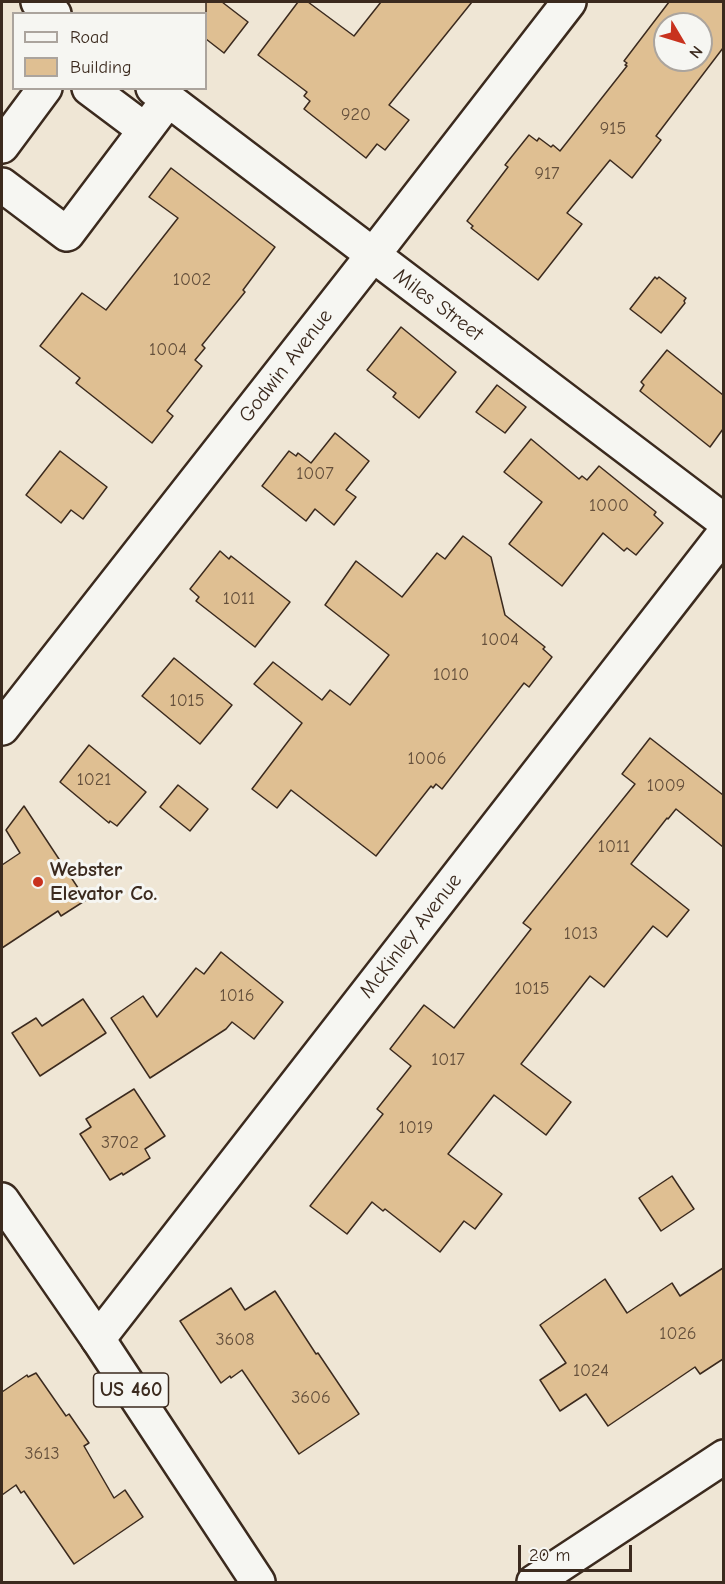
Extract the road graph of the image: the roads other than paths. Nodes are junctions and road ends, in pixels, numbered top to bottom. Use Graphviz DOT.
graph roads {
  1 [pos="38,2"];
  2 [pos="568,2"];
  3 [pos="51,12"];
  4 [pos="44,90"];
  5 [pos="92,90"];
  6 [pos="160,94"];
  7 [pos="145,130"];
  8 [pos="2,146"];
  9 [pos="2,185"];
  10 [pos="373,255"];
  11 [pos="723,521"];
  12 [pos="723,534"];
  13 [pos="2,728"];
  14 [pos="2,1200"];
  15 [pos="98,1339"];
  16 [pos="723,1457"];
  17 [pos="258,1582"];
  18 [pos="534,1582"];
  1 -- 3 [label="street"];
  2 -- 10 [label="street, Godwin Avenue"];
  4 -- 8 [label="street"];
  5 -- 7 [label="street"];
  6 -- 7 [label="street"];
  6 -- 10 [label="street, Miles Street"];
  7 -- 9 [label="street"];
  10 -- 11 [label="street, Miles Street"];
  10 -- 13 [label="street, Godwin Avenue"];
  12 -- 15 [label="street, McKinley Avenue"];
  14 -- 15 [label="street, US 460"];
  15 -- 17 [label="street, US 460"];
  16 -- 18 [label="street"];
}
